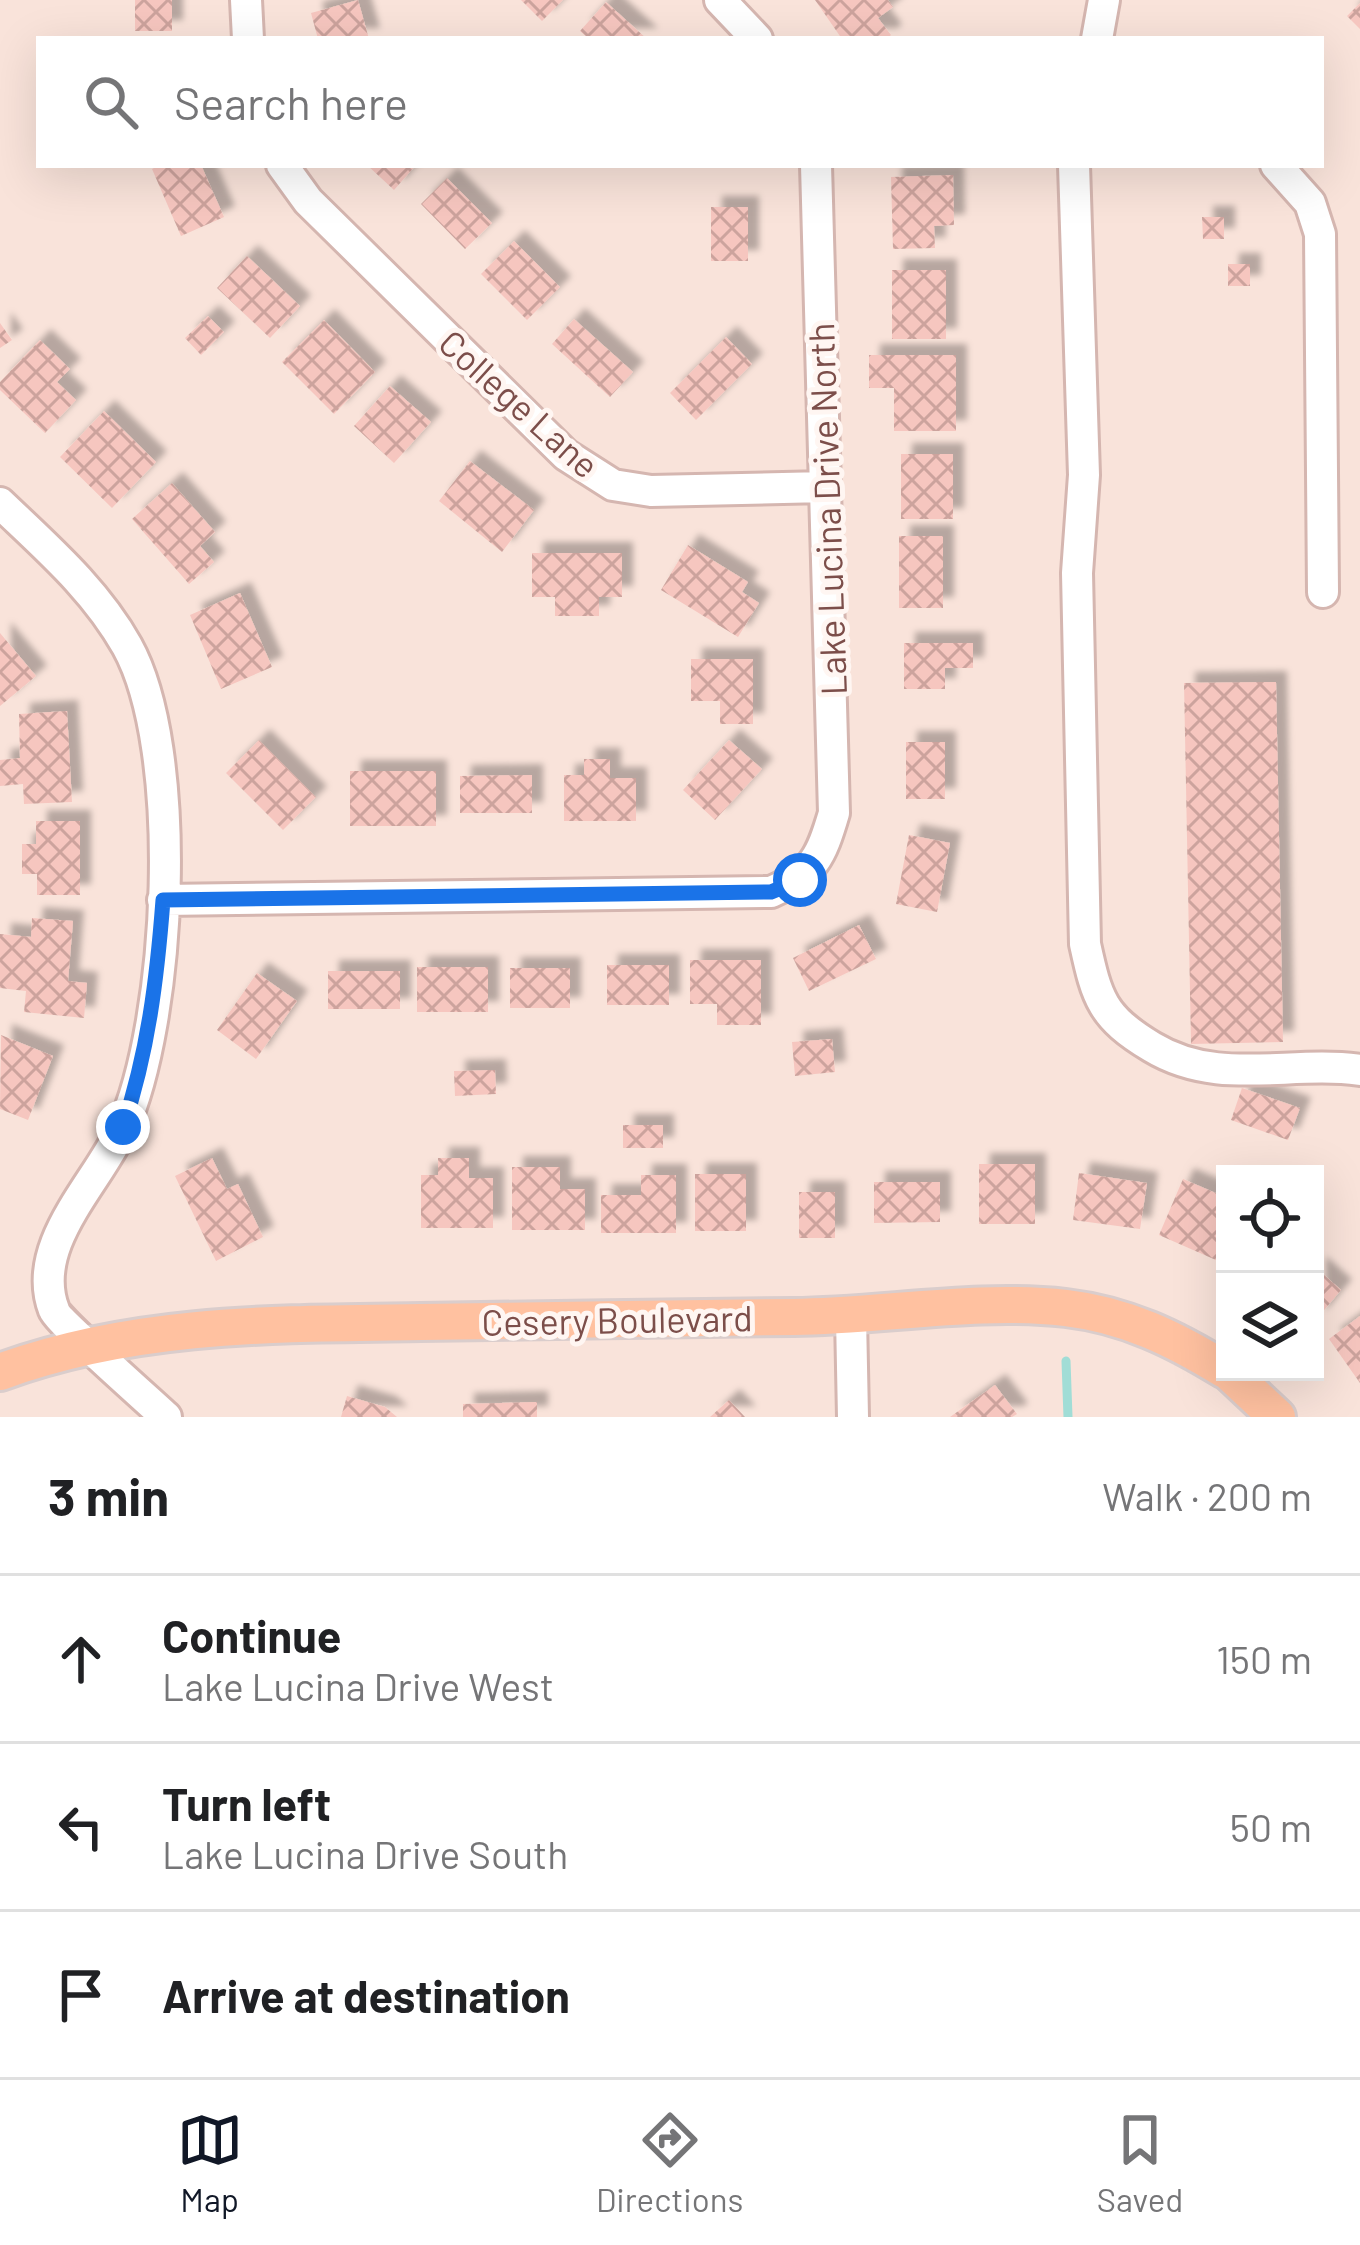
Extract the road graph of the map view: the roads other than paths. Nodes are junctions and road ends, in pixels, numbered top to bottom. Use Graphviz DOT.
graph roads {
  1 [pos="246,0"];
  2 [pos="720,0"];
  3 [pos="1104,0"];
  4 [pos="248,36"];
  5 [pos="755,36"];
  6 [pos="1098,36"];
  7 [pos="284,168"];
  8 [pos="816,168"];
  9 [pos="1074,168"];
  10 [pos="1279,168"];
  11 [pos="825,487"];
  12 [pos="0,503"];
  13 [pos="1323,592"];
  14 [pos="163,900"];
  15 [pos="1360,1070"];
  16 [pos="851,1316"];
  17 [pos="89,1343"];
  18 [pos="1216,1364"];
  19 [pos="0,1372"];
  20 [pos="1238,1381"];
  21 [pos="166,1417"];
  22 [pos="853,1417"];
  23 [pos="1277,1417"];
  1 -- 4 [label="street"];
  2 -- 5 [label="street"];
  3 -- 6 [label="street"];
  7 -- 11 [label="street, College Lane"];
  8 -- 11 [label="street, Lake Lucina Drive North"];
  9 -- 15 [label="street"];
  10 -- 13 [label="street"];
  11 -- 14 [label="street, Lake Lucina Drive North"];
  12 -- 14 [label="street"];
  14 -- 17 [label="street"];
  16 -- 17 [label="main road, Cesery Boulevard"];
  16 -- 18 [label="main road, Cesery Boulevard"];
  16 -- 22 [label="street"];
  17 -- 19 [label="main road, Cesery Boulevard"];
  17 -- 21 [label="street"];
  20 -- 23 [label="main road, Cesery Boulevard"];
}
